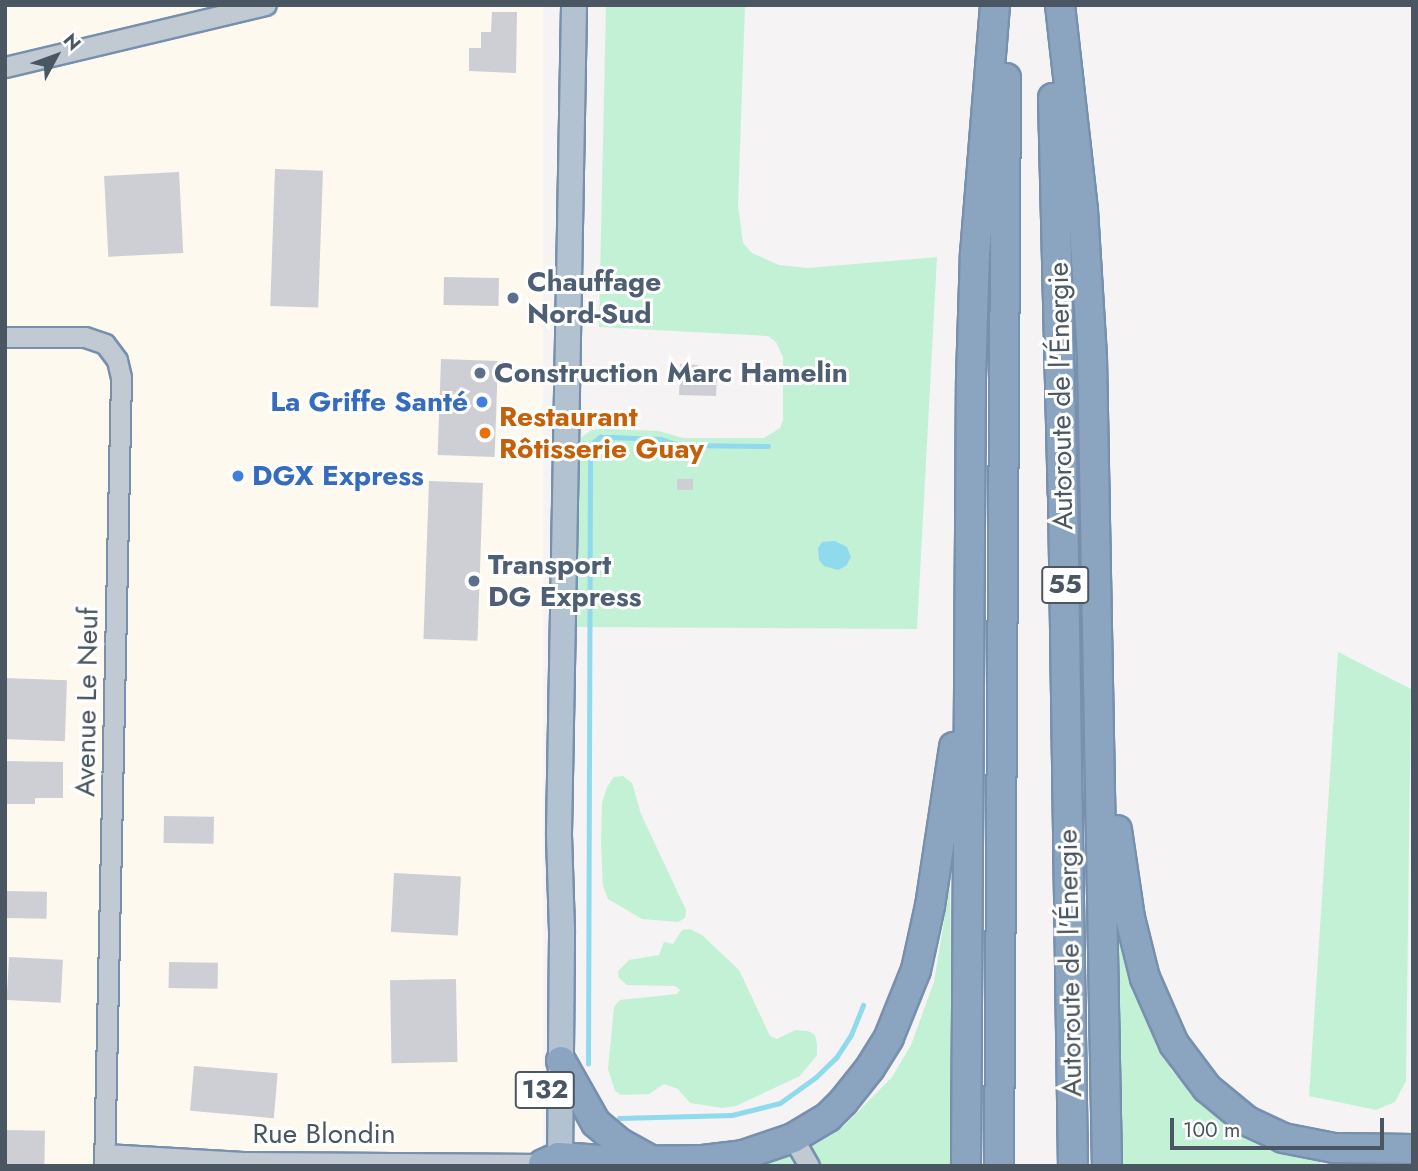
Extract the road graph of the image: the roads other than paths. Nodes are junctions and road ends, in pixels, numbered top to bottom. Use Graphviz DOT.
graph roads {
  1 [pos="265,5"];
  2 [pos="574,5"];
  3 [pos="995,5"];
  4 [pos="1006,5"];
  5 [pos="1048,5"];
  6 [pos="1060,5"];
  7 [pos="5,67"];
  8 [pos="5,337"];
  9 [pos="968,669"];
  10 [pos="1100,724"];
  11 [pos="559,833"];
  12 [pos="561,1061"];
  13 [pos="793,1138"];
  14 [pos="1413,1149"];
  15 [pos="647,1158"];
  16 [pos="105,1160"];
  17 [pos="550,1164"];
  18 [pos="809,1166"];
  19 [pos="966,1166"];
  20 [pos="999,1166"];
  21 [pos="1073,1166"];
  22 [pos="1107,1166"];
  1 -- 7 [label="street"];
  2 -- 11 [label="main road, 132"];
  3 -- 9 [label="highway"];
  4 -- 20 [label="highway, Autoroute de l'Énergie / 55"];
  5 -- 21 [label="highway, Autoroute de l'Énergie / 55"];
  6 -- 10 [label="highway"];
  8 -- 16 [label="street, Avenue Le Neuf"];
  9 -- 13 [label="highway"];
  9 -- 19 [label="highway"];
  10 -- 14 [label="highway"];
  10 -- 22 [label="highway"];
  11 -- 12 [label="main road, 132"];
  11 -- 17 [label="main road, 132"];
  12 -- 15 [label="highway"];
  12 -- 17 [label="main road, 132"];
  13 -- 15 [label="highway"];
  13 -- 18 [label="street"];
  15 -- 17 [label="highway"];
  16 -- 17 [label="street, Rue Blondin"];
}
